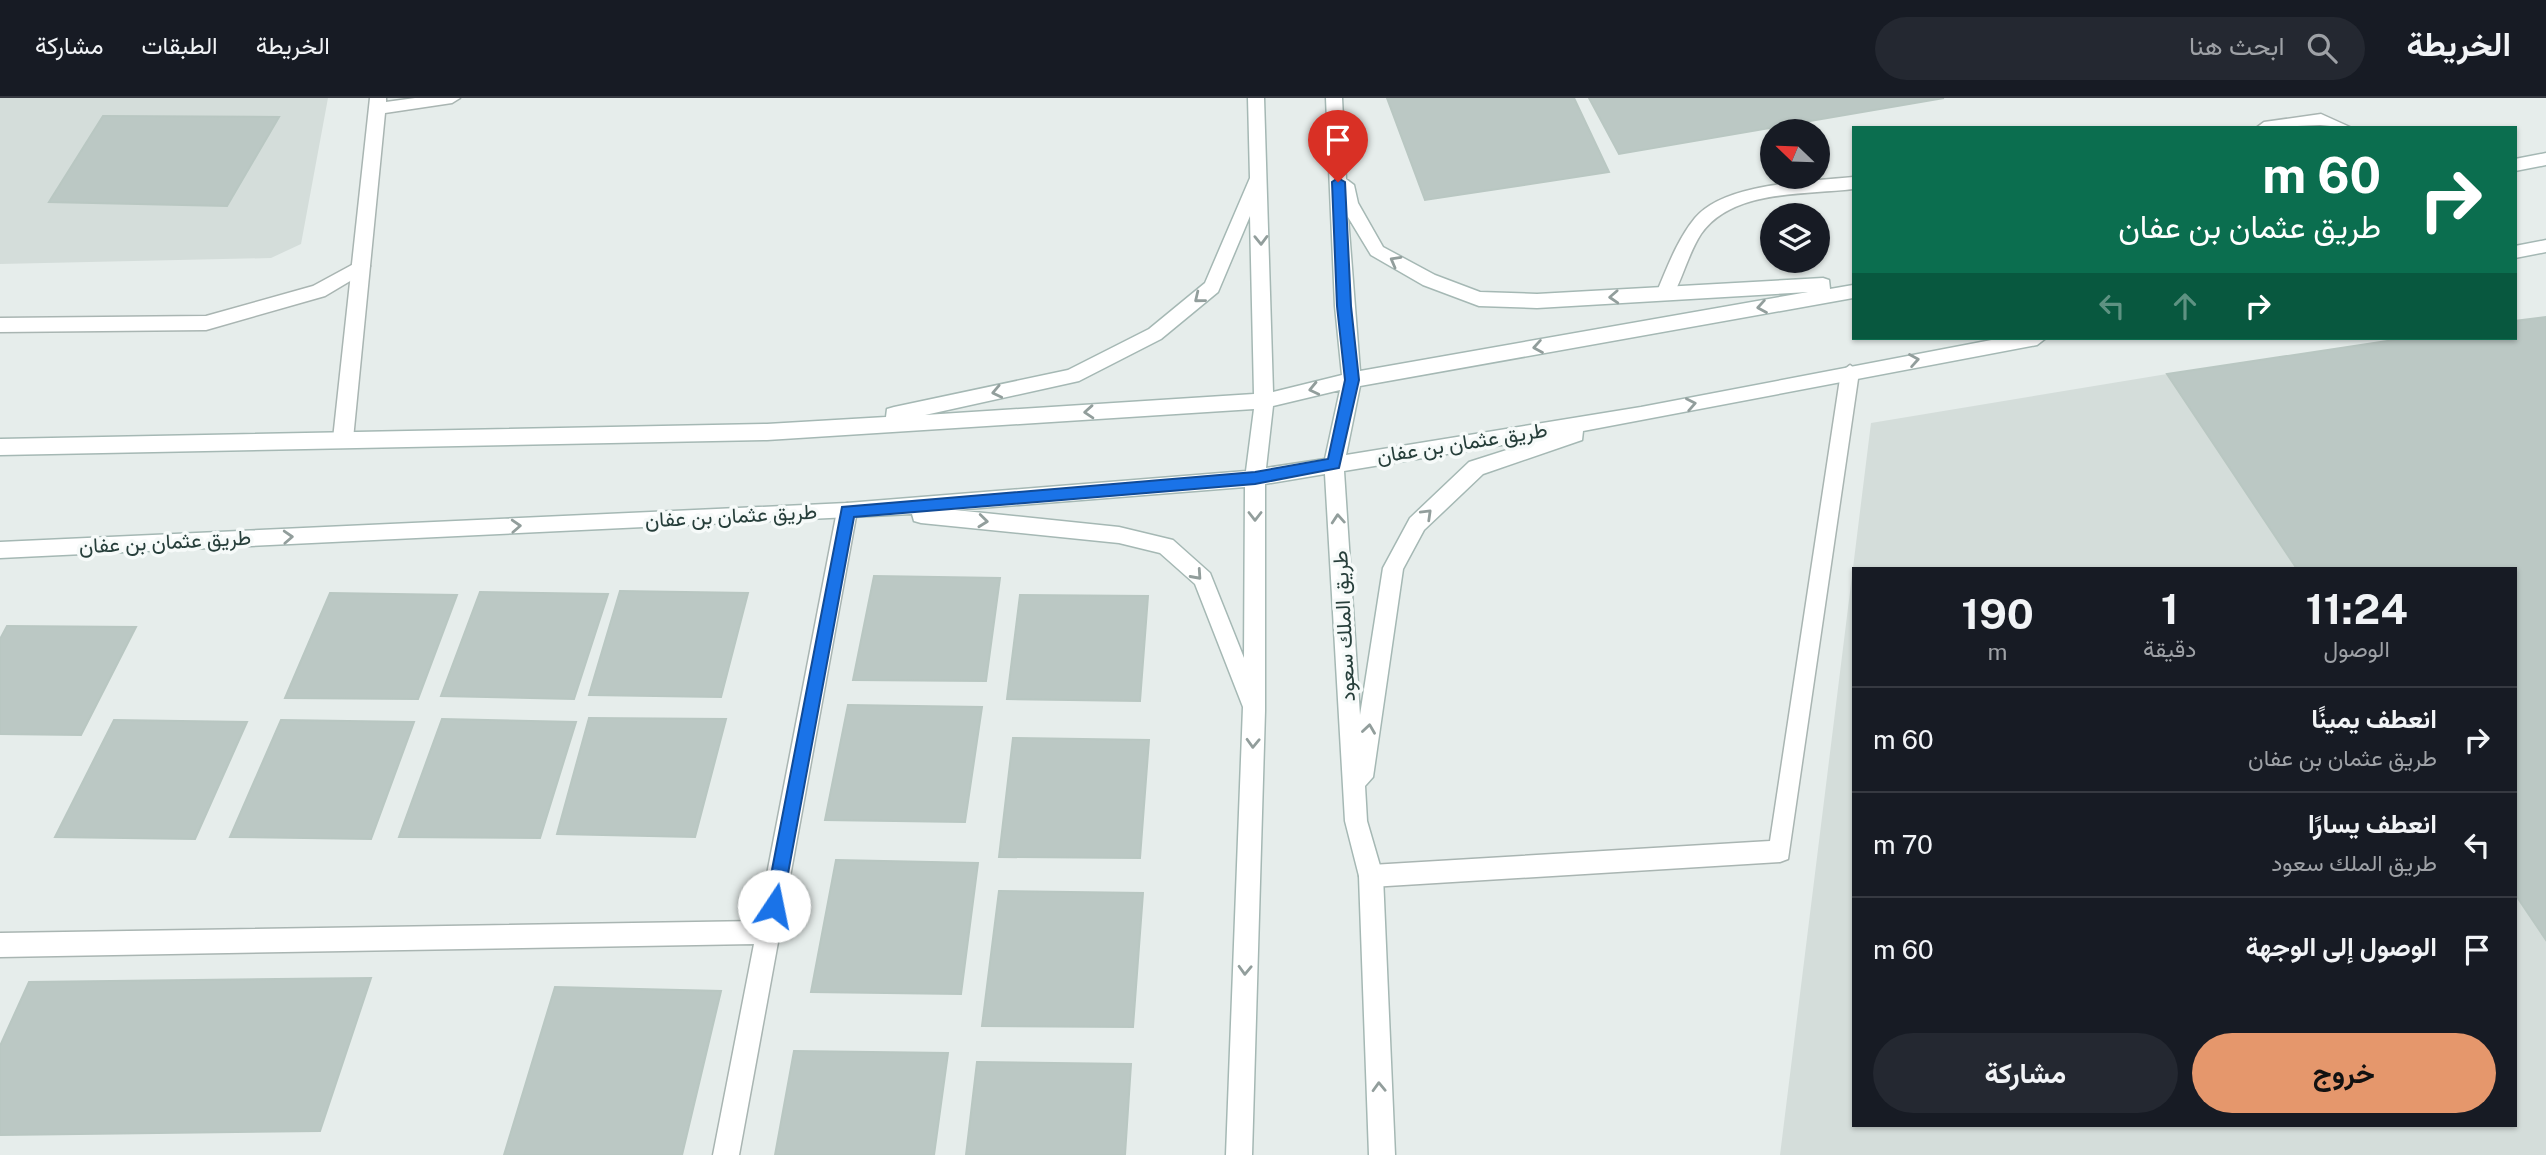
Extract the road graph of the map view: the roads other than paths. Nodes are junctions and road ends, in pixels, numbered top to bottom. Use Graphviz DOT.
graph roads {
  1 [pos="453,98"];
  2 [pos="1256,98"];
  3 [pos="1334,98"];
  4 [pos="377,104"];
  5 [pos="2277,126"];
  6 [pos="2339,126"];
  7 [pos="1336,132"];
  8 [pos="2546,159"];
  9 [pos="2517,165"];
  10 [pos="1260,172"];
  11 [pos="1852,183"];
  12 [pos="2546,246"];
  13 [pos="2517,252"];
  14 [pos="361,266"];
  15 [pos="1852,283"];
  16 [pos="1852,291"];
  17 [pos="1665,294"];
  18 [pos="0,325"];
  19 [pos="2026,340"];
  20 [pos="1850,372"];
  21 [pos="1352,380"];
  22 [pos="1264,401"];
  23 [pos="1641,414"];
  24 [pos="820,430"];
  25 [pos="343,439"];
  26 [pos="0,447"];
  27 [pos="1334,464"];
  28 [pos="1255,478"];
  29 [pos="857,510"];
  30 [pos="0,550"];
  31 [pos="1254,711"];
  32 [pos="1356,821"];
  33 [pos="1371,876"];
  34 [pos="769,932"];
  35 [pos="0,945"];
  36 [pos="726,1155"];
  37 [pos="1240,1155"];
  38 [pos="1381,1155"];
  1 -- 4 [label="main road"];
  2 -- 10 [label="main road"];
  3 -- 7 [label="main road, طريق الملك سعود"];
  4 -- 14 [label="main road"];
  5 -- 6 [label="main road"];
  17 -- 7 [label="main road, one-way"];
  7 -- 21 [label="main road, طريق الملك سعود"];
  8 -- 9 [label="main road"];
  10 -- 22 [label="main road, one-way"];
  10 -- 24 [label="main road, one-way"];
  11 -- 17 [label="main road"];
  12 -- 13 [label="main road"];
  14 -- 18 [label="main road"];
  14 -- 25 [label="main road"];
  15 -- 17 [label="main road"];
  16 -- 21 [label="main road, one-way"];
  20 -- 19 [label="main road, طريق عثمان بن عفان, one-way"];
  23 -- 20 [label="main road, طريق عثمان بن عفان, one-way"];
  20 -- 33 [label="main road"];
  21 -- 22 [label="main road, one-way"];
  21 -- 27 [label="main road, طريق الملك سعود"];
  22 -- 24 [label="main road, one-way"];
  22 -- 28 [label="main road"];
  23 -- 27 [label="main road, طريق عثمان بن عفان"];
  32 -- 23 [label="main road, one-way"];
  24 -- 25 [label="main road"];
  25 -- 26 [label="main road"];
  27 -- 28 [label="main road, طريق عثمان بن عفان"];
  32 -- 27 [label="main road, طريق الملك سعود, one-way"];
  28 -- 29 [label="main road, طريق عثمان بن عفان"];
  28 -- 31 [label="main road, one-way"];
  30 -- 29 [label="main road, طريق عثمان بن عفان, one-way"];
  29 -- 31 [label="main road, one-way"];
  29 -- 34 [label="main road"];
  31 -- 37 [label="main road, one-way"];
  32 -- 33 [label="main road, طريق الملك سعود"];
  38 -- 33 [label="main road, طريق الملك سعود, one-way"];
  34 -- 35 [label="main road"];
  34 -- 36 [label="main road"];
}
